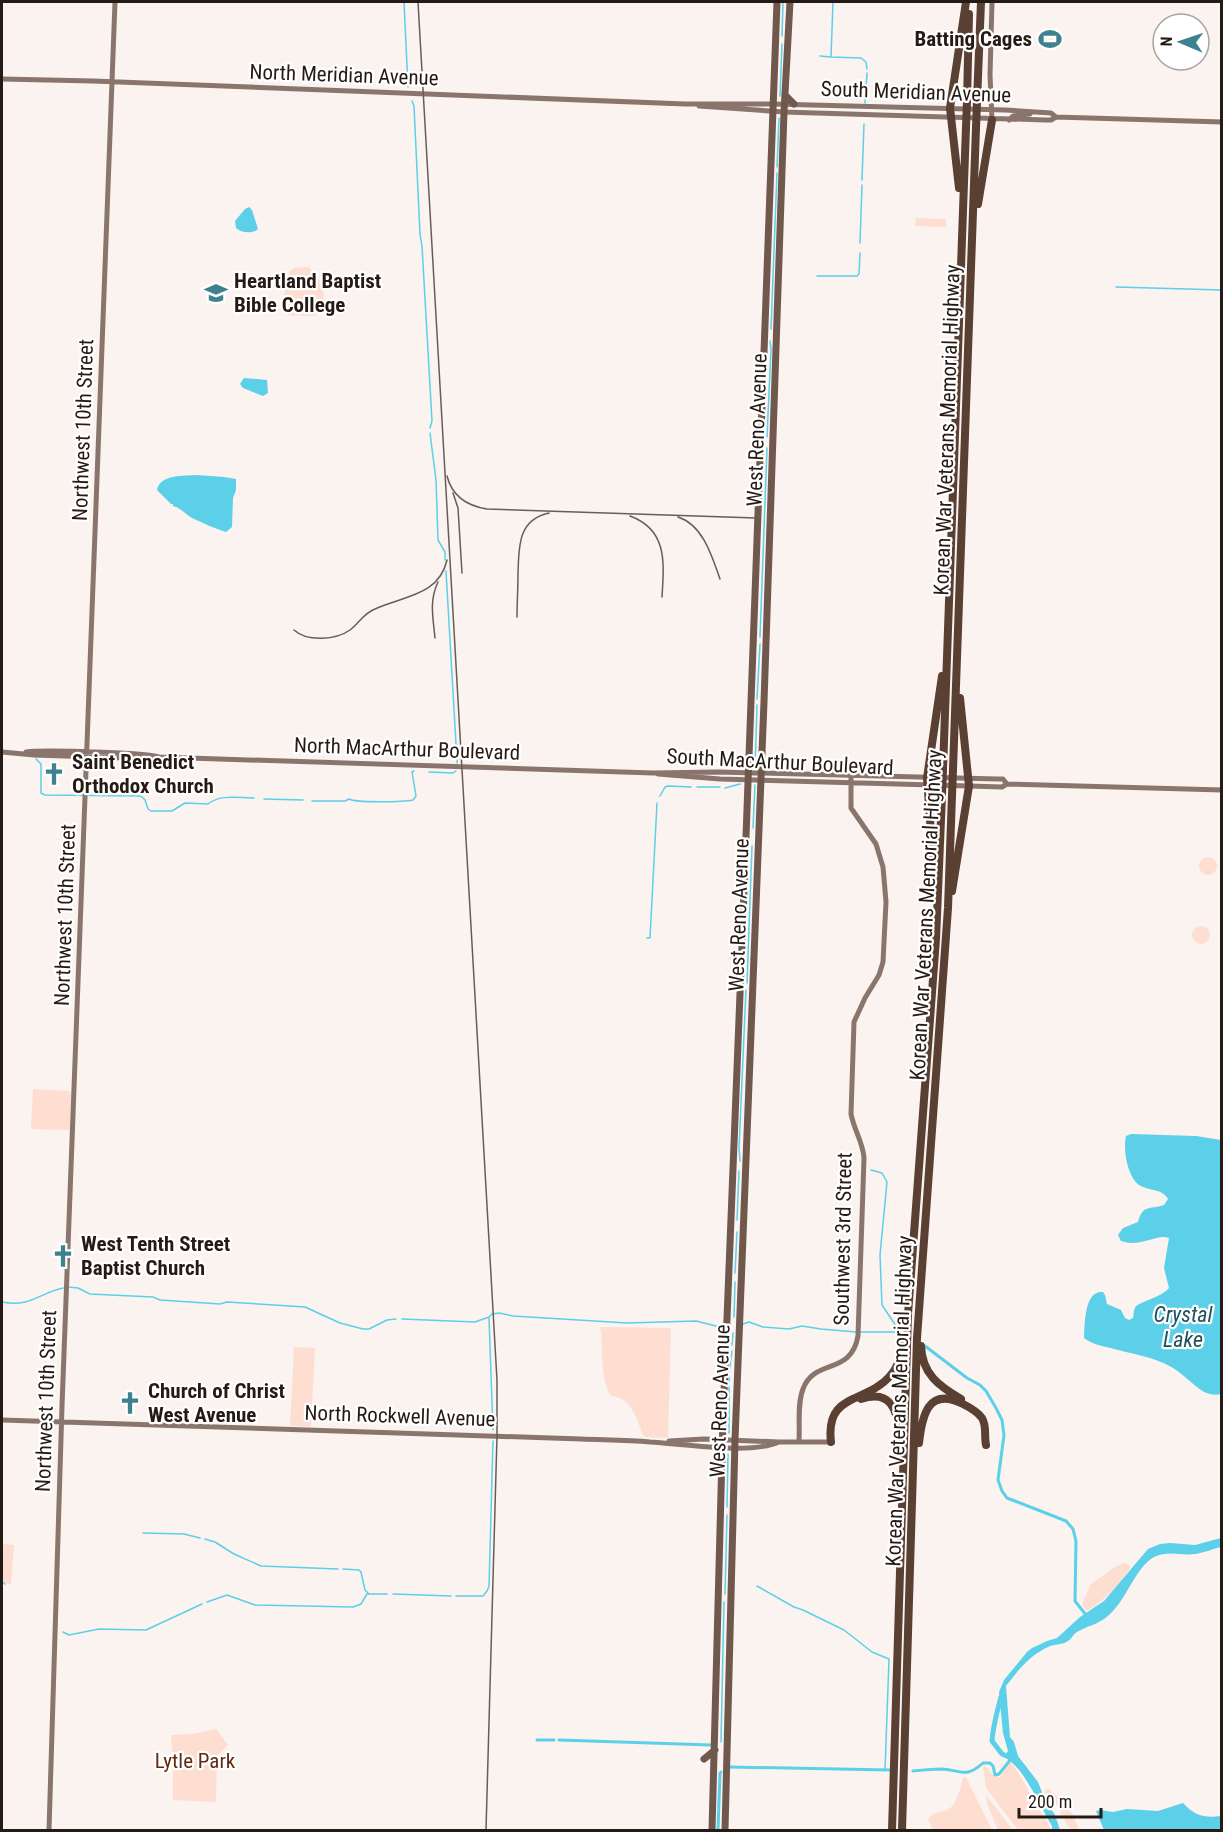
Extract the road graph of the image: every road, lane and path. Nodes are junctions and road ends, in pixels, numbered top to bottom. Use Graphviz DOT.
graph roads {
  1 [pos="115,2"];
  2 [pos="777,2"];
  3 [pos="790,2"];
  4 [pos="968,2"];
  5 [pos="981,2"];
  6 [pos="992,2"];
  7 [pos="775,39"];
  8 [pos="788,40"];
  9 [pos="2,79"];
  10 [pos="112,82"];
  11 [pos="785,95"];
  12 [pos="992,101"];
  13 [pos="794,104"];
  14 [pos="948,105"];
  15 [pos="773,107"];
  16 [pos="907,107"];
  17 [pos="784,108"];
  18 [pos="992,110"];
  19 [pos="1008,110"];
  20 [pos="1036,112"];
  21 [pos="908,117"];
  22 [pos="1056,117"];
  23 [pos="950,118"];
  24 [pos="993,120"];
  25 [pos="1009,120"];
  26 [pos="1221,122"];
  27 [pos="771,170"];
  28 [pos="783,170"];
  29 [pos="962,231"];
  30 [pos="972,237"];
  31 [pos="764,335"];
  32 [pos="777,336"];
  33 [pos="958,641"];
  34 [pos="948,649"];
  35 [pos="751,701"];
  36 [pos="764,702"];
  37 [pos="2,752"];
  38 [pos="88,755"];
  39 [pos="718,771"];
  40 [pos="653,773"];
  41 [pos="806,774"];
  42 [pos="822,774"];
  43 [pos="851,775"];
  44 [pos="748,776"];
  45 [pos="761,777"];
  46 [pos="702,778"];
  47 [pos="795,781"];
  48 [pos="927,781"];
  49 [pos="812,782"];
  50 [pos="851,783"];
  51 [pos="969,783"];
  52 [pos="1221,790"];
  53 [pos="948,908"];
  54 [pos="938,911"];
  55 [pos="729,1276"];
  56 [pos="741,1277"];
  57 [pos="919,1306"];
  58 [pos="909,1314"];
  59 [pos="2,1420"];
  60 [pos="61,1422"];
  61 [pos="799,1441"];
  62 [pos="831,1442"];
  63 [pos="722,1443"];
  64 [pos="735,1443"];
  65 [pos="903,1458"];
  66 [pos="912,1491"];
  67 [pos="720,1510"];
  68 [pos="733,1510"];
  69 [pos="718,1598"];
  70 [pos="731,1598"];
  71 [pos="715,1750"];
  72 [pos="704,1759"];
  73 [pos="49,1830"];
  74 [pos="712,1830"];
  75 [pos="725,1830"];
  76 [pos="892,1830"];
  77 [pos="902,1830"];
  1 -- 10 [label="main road, Northwest 10th Street"];
  2 -- 7 [label="main road, West Reno Avenue"];
  3 -- 8 [label="main road, West Reno Avenue"];
  4 -- 14 [label="highway"];
  4 -- 29 [label="highway, Korean War Veterans Memorial Highway, bridge"];
  5 -- 30 [label="highway, Korean War Veterans Memorial Highway, bridge"];
  6 -- 12 [label="main road"];
  7 -- 8 [label="main road"];
  7 -- 15 [label="main road, West Reno Avenue"];
  8 -- 11 [label="main road, West Reno Avenue"];
  9 -- 10 [label="main road, North Meridian Avenue"];
  10 -- 15 [label="main road, North Meridian Avenue"];
  10 -- 38 [label="main road, Northwest 10th Street"];
  11 -- 13 [label="main road"];
  11 -- 17 [label="main road, West Reno Avenue"];
  12 -- 18 [label="main road"];
  12 -- 19 [label="main road"];
  13 -- 16 [label="main road, South Meridian Avenue"];
  13 -- 17 [label="main road, South Meridian Avenue"];
  14 -- 16 [label="main road, South Meridian Avenue"];
  14 -- 18 [label="main road, South Meridian Avenue"];
  14 -- 23 [label="highway"];
  15 -- 17 [label="main road, South Meridian Avenue"];
  15 -- 27 [label="main road, West Reno Avenue"];
  16 -- 21 [label="main road"];
  17 -- 21 [label="main road, South Meridian Avenue"];
  17 -- 28 [label="main road, West Reno Avenue"];
  18 -- 19 [label="main road, South Meridian Avenue"];
  18 -- 24 [label="main road"];
  19 -- 20 [label="main road, South Meridian Avenue"];
  19 -- 24 [label="main road"];
  20 -- 22 [label="main road, South Meridian Avenue"];
  20 -- 25 [label="main road"];
  21 -- 23 [label="main road, South Meridian Avenue"];
  22 -- 25 [label="main road, South Meridian Avenue"];
  22 -- 26 [label="main road, South Meridian Avenue"];
  23 -- 24 [label="main road, South Meridian Avenue"];
  23 -- 29 [label="highway"];
  24 -- 25 [label="main road, South Meridian Avenue"];
  24 -- 30 [label="highway"];
  27 -- 28 [label="main road"];
  27 -- 31 [label="main road, West Reno Avenue"];
  28 -- 32 [label="main road, West Reno Avenue"];
  29 -- 34 [label="highway, Korean War Veterans Memorial Highway"];
  30 -- 33 [label="highway, Korean War Veterans Memorial Highway"];
  31 -- 32 [label="main road"];
  31 -- 35 [label="main road, West Reno Avenue"];
  32 -- 36 [label="main road, West Reno Avenue"];
  33 -- 51 [label="highway"];
  33 -- 53 [label="highway, Korean War Veterans Memorial Highway, bridge"];
  34 -- 48 [label="highway"];
  34 -- 54 [label="highway, Korean War Veterans Memorial Highway, bridge"];
  35 -- 36 [label="main road"];
  35 -- 44 [label="main road, West Reno Avenue"];
  36 -- 45 [label="main road, West Reno Avenue"];
  37 -- 38 [label="main road, North MacArthur Boulevard"];
  38 -- 40 [label="main road, North MacArthur Boulevard"];
  38 -- 60 [label="main road, Northwest 10th Street"];
  39 -- 40 [label="main road, South MacArthur Boulevard"];
  39 -- 44 [label="main road, South MacArthur Boulevard"];
  39 -- 46 [label="main road"];
  40 -- 46 [label="main road, South MacArthur Boulevard"];
  41 -- 42 [label="main road, South MacArthur Boulevard"];
  41 -- 45 [label="main road, South MacArthur Boulevard"];
  41 -- 47 [label="main road"];
  42 -- 43 [label="main road, South MacArthur Boulevard"];
  42 -- 49 [label="main road"];
  43 -- 48 [label="main road, South MacArthur Boulevard"];
  43 -- 50 [label="main road, Southwest 3rd Street"];
  44 -- 45 [label="main road, South MacArthur Boulevard"];
  44 -- 46 [label="main road, South MacArthur Boulevard"];
  44 -- 55 [label="main road, West Reno Avenue"];
  45 -- 47 [label="main road, South MacArthur Boulevard"];
  45 -- 56 [label="main road, West Reno Avenue"];
  47 -- 49 [label="main road, South MacArthur Boulevard"];
  48 -- 50 [label="main road, South MacArthur Boulevard"];
  48 -- 51 [label="main road, South MacArthur Boulevard"];
  48 -- 54 [label="highway"];
  49 -- 50 [label="main road, South MacArthur Boulevard"];
  50 -- 61 [label="main road, Southwest 3rd Street"];
  51 -- 52 [label="main road, South MacArthur Boulevard"];
  51 -- 53 [label="highway"];
  53 -- 57 [label="highway, Korean War Veterans Memorial Highway"];
  54 -- 58 [label="highway, Korean War Veterans Memorial Highway"];
  55 -- 56 [label="main road"];
  55 -- 63 [label="main road, West Reno Avenue"];
  56 -- 64 [label="main road, West Reno Avenue"];
  57 -- 66 [label="highway, Korean War Veterans Memorial Highway"];
  57 -- 66 [label="highway"];
  58 -- 62 [label="highway"];
  58 -- 65 [label="highway, Korean War Veterans Memorial Highway"];
  59 -- 60 [label="main road, North Rockwell Avenue"];
  60 -- 63 [label="main road, North Rockwell Avenue"];
  60 -- 73 [label="main road, Northwest 10th Street"];
  61 -- 62 [label="main road, North Rockwell Avenue"];
  61 -- 64 [label="main road, North Rockwell Avenue"];
  62 -- 65 [label="highway"];
  63 -- 64 [label="main road, North Rockwell Avenue"];
  63 -- 67 [label="main road, West Reno Avenue"];
  64 -- 68 [label="main road, West Reno Avenue"];
  65 -- 76 [label="highway, Korean War Veterans Memorial Highway"];
  66 -- 77 [label="highway, Korean War Veterans Memorial Highway"];
  67 -- 68 [label="main road"];
  67 -- 69 [label="main road, West Reno Avenue"];
  68 -- 70 [label="main road, West Reno Avenue"];
  69 -- 70 [label="main road"];
  69 -- 71 [label="main road, West Reno Avenue"];
  70 -- 75 [label="main road, West Reno Avenue"];
  71 -- 72 [label="main road"];
  71 -- 74 [label="main road, West Reno Avenue"];
}
